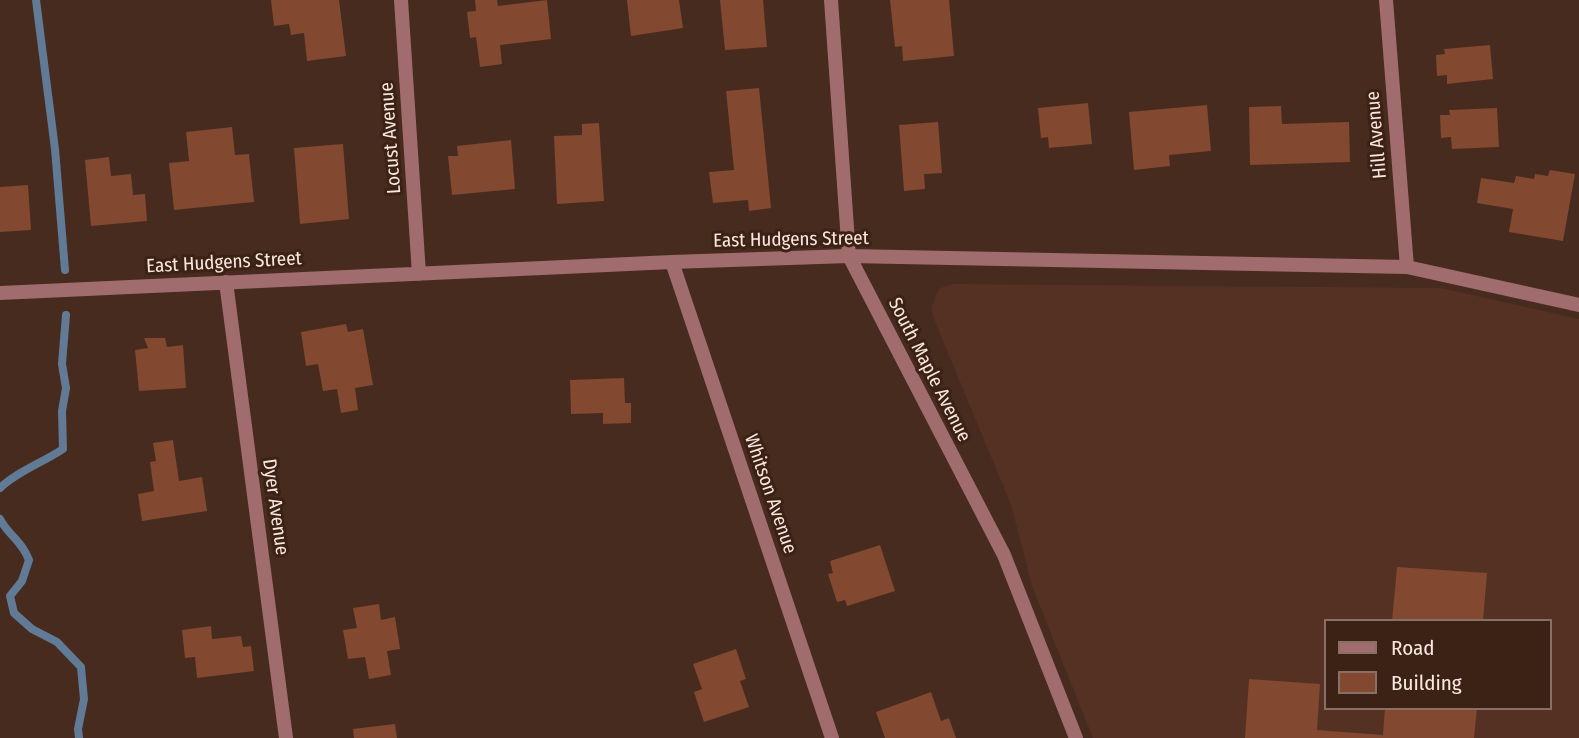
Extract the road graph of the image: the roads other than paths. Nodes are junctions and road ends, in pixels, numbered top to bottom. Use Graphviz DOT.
graph roads {
  1 [pos="401,0"];
  2 [pos="831,0"];
  3 [pos="1386,0"];
  4 [pos="849,257"];
  5 [pos="672,262"];
  6 [pos="1407,267"];
  7 [pos="419,274"];
  8 [pos="226,282"];
  9 [pos="0,293"];
  10 [pos="1579,306"];
  11 [pos="286,738"];
  12 [pos="832,738"];
  13 [pos="1076,738"];
  1 -- 7 [label="street, Locust Avenue"];
  2 -- 4 [label="street, South Maple Avenue"];
  3 -- 6 [label="street, Hill Avenue"];
  4 -- 5 [label="street, East Hudgens Street"];
  4 -- 6 [label="street, East Hudgens Street"];
  4 -- 13 [label="street, South Maple Avenue"];
  5 -- 7 [label="street, East Hudgens Street"];
  5 -- 12 [label="street, Whitson Avenue"];
  6 -- 10 [label="street, East Hudgens Street"];
  7 -- 8 [label="street, East Hudgens Street"];
  8 -- 9 [label="street, East Hudgens Street"];
  8 -- 11 [label="street, Dyer Avenue"];
}
